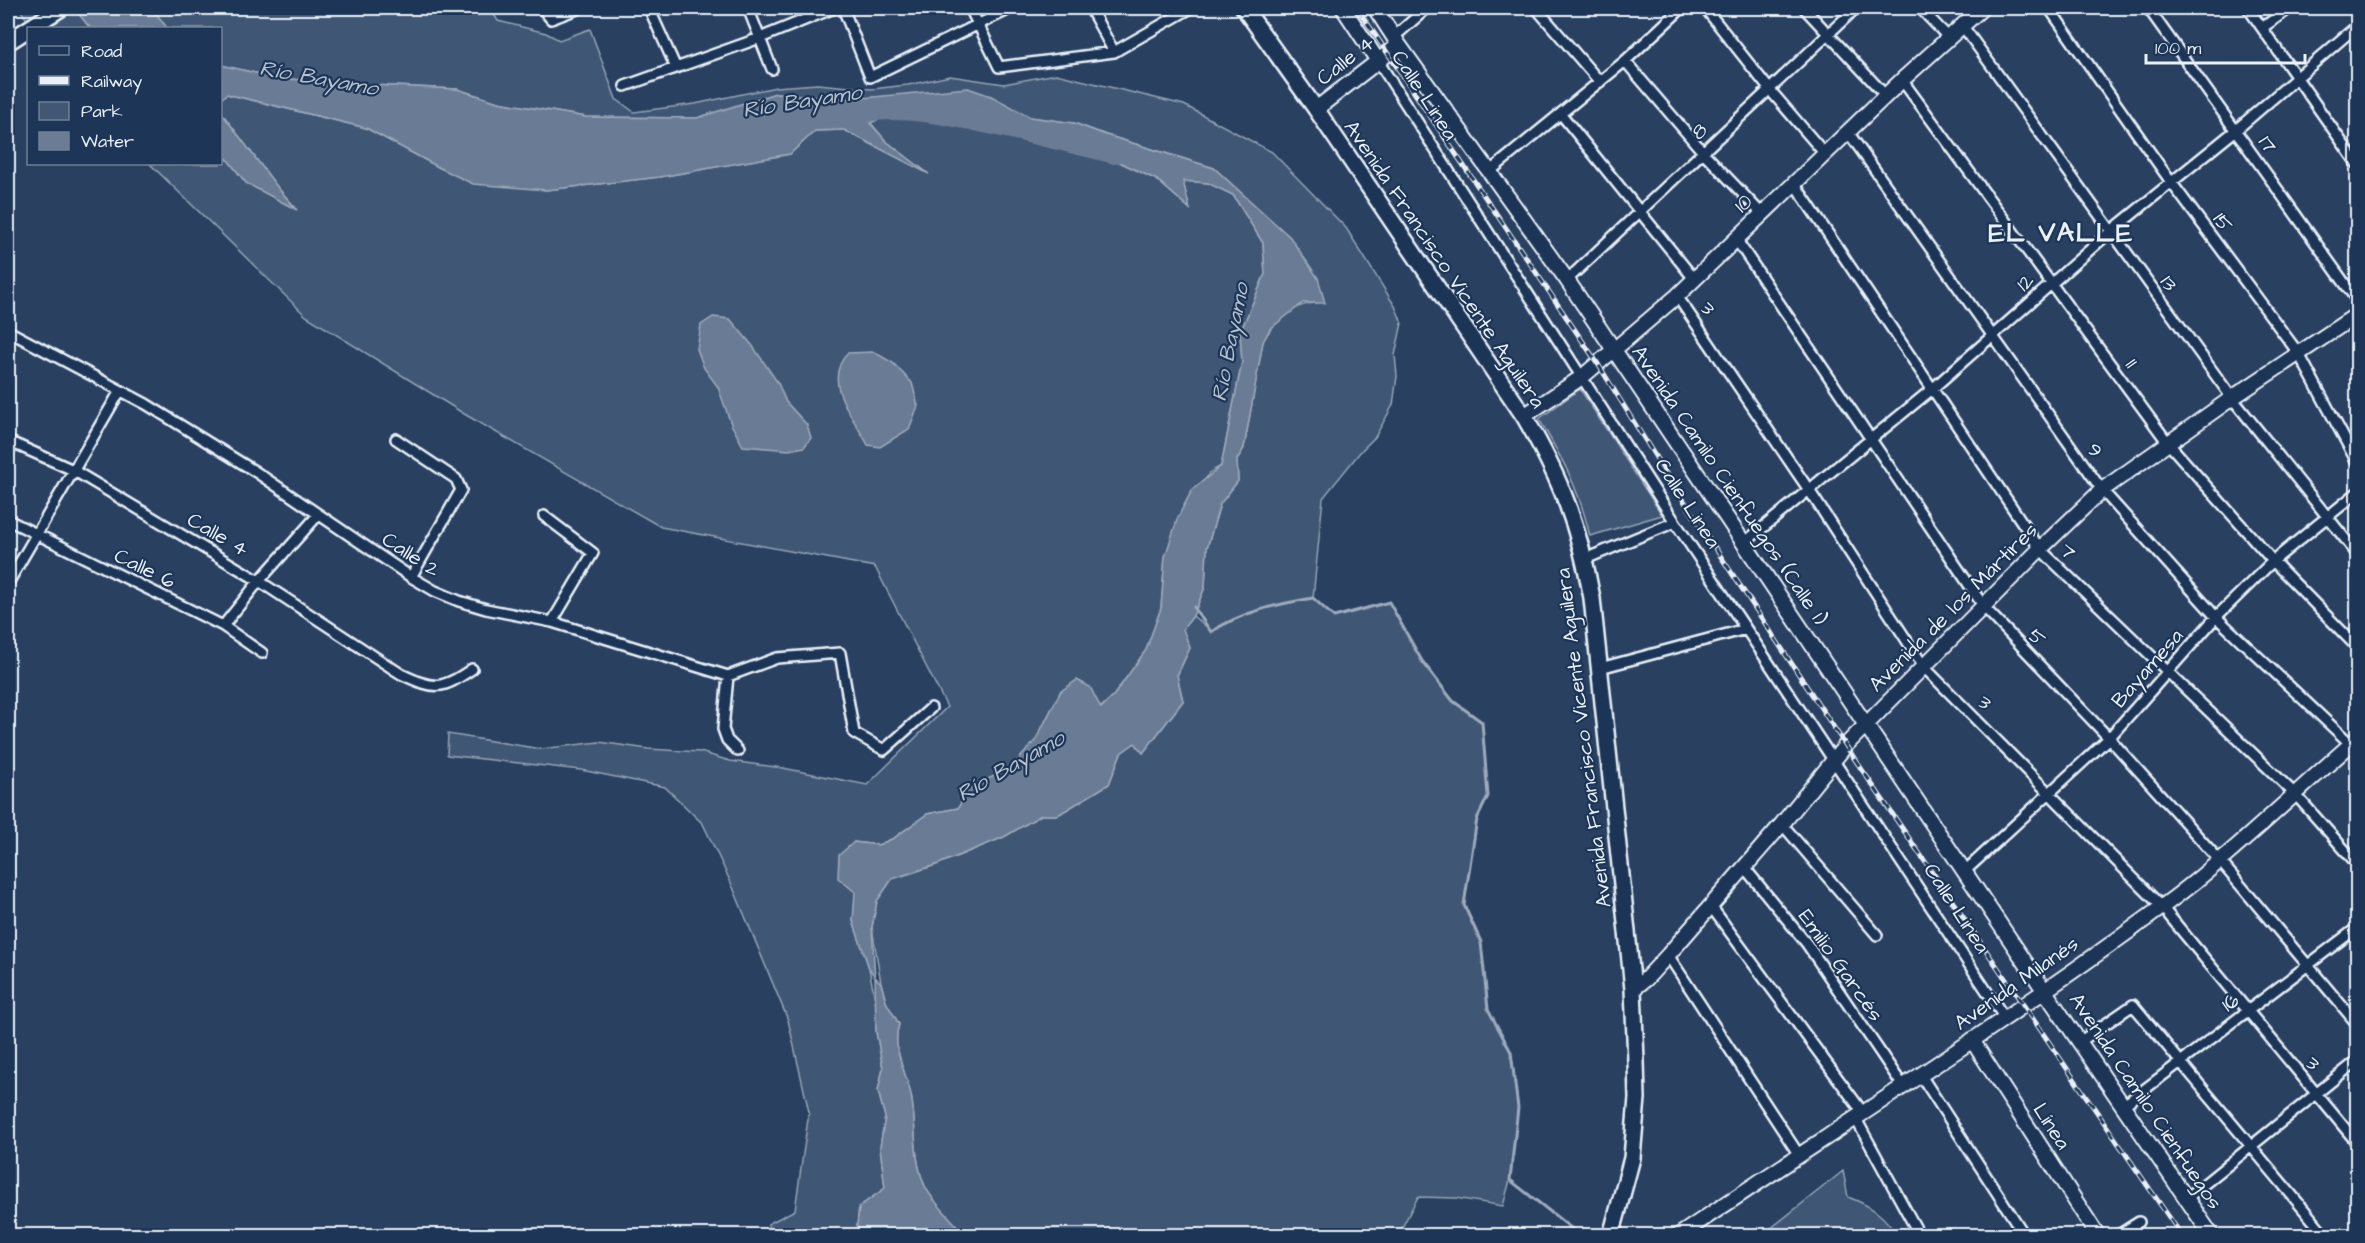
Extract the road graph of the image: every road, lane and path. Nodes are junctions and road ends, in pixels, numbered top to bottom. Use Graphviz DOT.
graph roads {
  1 [pos="62,8"];
  2 [pos="542,8"];
  3 [pos="580,8"];
  4 [pos="649,8"];
  5 [pos="748,8"];
  6 [pos="834,8"];
  7 [pos="843,8"];
  8 [pos="970,8"];
  9 [pos="1012,8"];
  10 [pos="1090,8"];
  11 [pos="1191,8"];
  12 [pos="1244,8"];
  13 [pos="1343,8"];
  14 [pos="1375,8"];
  15 [pos="1427,8"];
  16 [pos="1536,8"];
  17 [pos="1682,8"];
  18 [pos="1705,8"];
  19 [pos="1804,8"];
  20 [pos="1856,8"];
  21 [pos="1920,8"];
  22 [pos="1982,8"];
  23 [pos="2049,8"];
  24 [pos="2148,8"];
  25 [pos="2248,8"];
  26 [pos="2290,8"];
  27 [pos="977,23"];
  28 [pos="2358,25"];
  29 [pos="1962,26"];
  30 [pos="32,27"];
  31 [pos="2262,28"];
  32 [pos="27,30"];
  33 [pos="1829,34"];
  34 [pos="760,38"];
  35 [pos="1948,38"];
  36 [pos="1397,41"];
  37 [pos="8,42"];
  38 [pos="1114,52"];
  39 [pos="1378,61"];
  40 [pos="1624,61"];
  41 [pos="676,68"];
  42 [pos="772,69"];
  43 [pos="2296,77"];
  44 [pos="1902,80"];
  45 [pos="1600,82"];
  46 [pos="625,86"];
  47 [pos="1770,90"];
  48 [pos="1886,96"];
  49 [pos="1316,109"];
  50 [pos="1561,114"];
  51 [pos="2236,130"];
  52 [pos="1848,132"];
  53 [pos="1702,152"];
  54 [pos="1825,154"];
  55 [pos="2358,165"];
  56 [pos="1490,172"];
  57 [pos="2171,182"];
  58 [pos="1794,183"];
  59 [pos="1640,213"];
  60 [pos="1762,214"];
  61 [pos="2110,232"];
  62 [pos="1736,239"];
  63 [pos="1567,280"];
  64 [pos="1695,280"];
  65 [pos="2050,284"];
  66 [pos="1677,296"];
  67 [pos="2358,302"];
  68 [pos="2358,314"];
  69 [pos="8,331"];
  70 [pos="1992,337"];
  71 [pos="1614,351"];
  72 [pos="2299,354"];
  73 [pos="1582,377"];
  74 [pos="1930,390"];
  75 [pos="120,392"];
  76 [pos="2232,399"];
  77 [pos="1524,417"];
  78 [pos="396,439"];
  79 [pos="1869,439"];
  80 [pos="8,441"];
  81 [pos="2168,443"];
  82 [pos="2358,464"];
  83 [pos="73,470"];
  84 [pos="1809,490"];
  85 [pos="2102,490"];
  86 [pos="2358,492"];
  87 [pos="318,515"];
  88 [pos="544,516"];
  89 [pos="2326,516"];
  90 [pos="8,520"];
  91 [pos="1676,522"];
  92 [pos="35,533"];
  93 [pos="1744,543"];
  94 [pos="2040,549"];
  95 [pos="2358,555"];
  96 [pos="1585,559"];
  97 [pos="2273,561"];
  98 [pos="411,577"];
  99 [pos="259,581"];
  100 [pos="8,583"];
  101 [pos="1984,607"];
  102 [pos="2216,617"];
  103 [pos="552,621"];
  104 [pos="223,626"];
  105 [pos="1746,629"];
  106 [pos="2358,648"];
  107 [pos="262,653"];
  108 [pos="1924,666"];
  109 [pos="1600,668"];
  110 [pos="472,669"];
  111 [pos="2168,671"];
  112 [pos="728,676"];
  113 [pos="931,708"];
  114 [pos="1867,725"];
  115 [pos="2109,738"];
  116 [pos="2355,745"];
  117 [pos="738,751"];
  118 [pos="1834,759"];
  119 [pos="2051,793"];
  120 [pos="2296,795"];
  121 [pos="1782,824"];
  122 [pos="2220,861"];
  123 [pos="2358,865"];
  124 [pos="1744,867"];
  125 [pos="1965,871"];
  126 [pos="1710,904"];
  127 [pos="2162,907"];
  128 [pos="2358,927"];
  129 [pos="1877,935"];
  130 [pos="1668,955"];
  131 [pos="2307,966"];
  132 [pos="1632,989"];
  133 [pos="2044,990"];
  134 [pos="2247,1011"];
  135 [pos="2004,1017"];
  136 [pos="2358,1025"];
  137 [pos="1972,1040"];
  138 [pos="2081,1041"];
  139 [pos="2358,1060"];
  140 [pos="2180,1062"];
  141 [pos="1920,1074"];
  142 [pos="1903,1086"];
  143 [pos="2316,1095"];
  144 [pos="2124,1105"];
  145 [pos="1860,1116"];
  146 [pos="2358,1144"];
  147 [pos="2252,1147"];
  148 [pos="1799,1155"];
  149 [pos="2187,1198"];
  150 [pos="2139,1222"];
  151 [pos="1611,1236"];
  152 [pos="1678,1236"];
  153 [pos="1920,1236"];
  154 [pos="2025,1236"];
  155 [pos="2098,1236"];
  156 [pos="2117,1236"];
  157 [pos="2212,1236"];
  158 [pos="2326,1236"];
  1 -- 30 [label="main road"];
  2 -- 3 [label="street"];
  4 -- 41 [label="street"];
  5 -- 34 [label="street"];
  6 -- 34 [label="street"];
  7 -- 27 [label="street"];
  8 -- 27 [label="street"];
  9 -- 27 [label="street"];
  10 -- 38 [label="street"];
  11 -- 38 [label="street"];
  12 -- 49 [label="main road, Avenida Francisco Vicente Aguilera"];
  13 -- 39 [label="street, Calle Linea"];
  14 -- 36 [label="street, Avenida Camilo Cienfuegos (Calle 1)"];
  15 -- 36 [label="street, Calle 4"];
  16 -- 45 [label="street"];
  17 -- 40 [label="street"];
  18 -- 47 [label="street"];
  19 -- 33 [label="street"];
  20 -- 33 [label="street, 8"];
  21 -- 35 [label="street"];
  22 -- 29 [label="street, 10"];
  23 -- 57 [label="street, 15"];
  24 -- 51 [label="street, 17"];
  25 -- 31 [label="street"];
  26 -- 31 [label="street"];
  27 -- 38 [label="street"];
  28 -- 43 [label="street, 12"];
  29 -- 35 [label="street, 10"];
  29 -- 61 [label="street, 13"];
  31 -- 43 [label="street"];
  32 -- 37 [label="main road"];
  33 -- 47 [label="street, 8"];
  33 -- 48 [label="street"];
  34 -- 41 [label="street"];
  34 -- 42 [label="street"];
  35 -- 44 [label="street, 10"];
  36 -- 39 [label="street, Calle 4"];
  36 -- 56 [label="street, Avenida Camilo Cienfuegos (Calle 1)"];
  39 -- 49 [label="street, Calle 4"];
  39 -- 73 [label="street, Calle Linea"];
  40 -- 45 [label="street"];
  40 -- 53 [label="street"];
  41 -- 46 [label="street"];
  43 -- 51 [label="street, 12"];
  43 -- 55 [label="street"];
  44 -- 48 [label="street, 10"];
  44 -- 65 [label="street, 11"];
  45 -- 50 [label="street"];
  47 -- 53 [label="street, 8"];
  47 -- 54 [label="street"];
  48 -- 52 [label="street, 10"];
  49 -- 77 [label="main road, Avenida Francisco Vicente Aguilera"];
  50 -- 56 [label="street"];
  50 -- 59 [label="street, 3"];
  51 -- 57 [label="street, 12"];
  51 -- 67 [label="street, 17"];
  52 -- 54 [label="street, 10"];
  52 -- 70 [label="street, 9"];
  53 -- 59 [label="street, 8"];
  53 -- 60 [label="street"];
  54 -- 58 [label="street, 10"];
  56 -- 63 [label="street, Avenida Camilo Cienfuegos (Calle 1)"];
  57 -- 61 [label="street, 12"];
  57 -- 72 [label="street, 15"];
  58 -- 60 [label="street, 10"];
  58 -- 74 [label="street, 7"];
  59 -- 63 [label="street, 8"];
  59 -- 64 [label="street, 3"];
  60 -- 62 [label="street, 10"];
  61 -- 65 [label="street, 12"];
  61 -- 76 [label="street, 13"];
  62 -- 64 [label="street, 10"];
  62 -- 79 [label="street, 5"];
  63 -- 71 [label="street, Avenida Camilo Cienfuegos (Calle 1)"];
  64 -- 66 [label="street, 10"];
  65 -- 70 [label="street, 12"];
  65 -- 81 [label="street, 11"];
  66 -- 71 [label="street, 10"];
  66 -- 84 [label="street, 3"];
  68 -- 72 [label="street, Avenida de los Mártires"];
  69 -- 75 [label="street, Calle 2"];
  70 -- 74 [label="street, 12"];
  70 -- 85 [label="street, 9"];
  71 -- 73 [label="street, 10"];
  71 -- 93 [label="street, Avenida Camilo Cienfuegos (Calle 1)"];
  72 -- 76 [label="street, Avenida de los Mártires"];
  72 -- 82 [label="street, 15"];
  73 -- 77 [label="street, 10"];
  73 -- 91 [label="street, Calle Linea"];
  74 -- 79 [label="street, 12"];
  74 -- 94 [label="street, 7"];
  75 -- 83 [label="street"];
  75 -- 87 [label="street, Calle 2"];
  76 -- 81 [label="street, Avenida de los Mártires"];
  76 -- 89 [label="street, 13"];
  77 -- 96 [label="main road, Avenida Francisco Vicente Aguilera"];
  78 -- 98 [label="street"];
  79 -- 84 [label="street, 12"];
  79 -- 101 [label="street, 5"];
  80 -- 83 [label="street, Calle 4"];
  81 -- 85 [label="street, Avenida de los Mártires"];
  81 -- 97 [label="street, 11"];
  83 -- 92 [label="street"];
  83 -- 99 [label="street, Calle 4"];
  84 -- 93 [label="street, 12"];
  84 -- 108 [label="street, 3"];
  85 -- 94 [label="street, Avenida de los Mártires"];
  85 -- 102 [label="street, 9"];
  86 -- 89 [label="street, Bayamesa"];
  87 -- 98 [label="street, Calle 2"];
  87 -- 99 [label="street"];
  88 -- 103 [label="street"];
  89 -- 95 [label="street, 13"];
  89 -- 97 [label="street, Bayamesa"];
  90 -- 92 [label="street, Calle 6"];
  91 -- 96 [label="street"];
  91 -- 105 [label="street, Calle Linea"];
  92 -- 100 [label="street"];
  92 -- 104 [label="street, Calle 6"];
  93 -- 114 [label="street, Avenida Camilo Cienfuegos (Calle 1)"];
  94 -- 101 [label="street, Avenida de los Mártires"];
  94 -- 111 [label="street, 7"];
  96 -- 109 [label="main road, Avenida Francisco Vicente Aguilera"];
  97 -- 102 [label="street, Bayamesa"];
  97 -- 106 [label="street, 11"];
  98 -- 103 [label="street, Calle 2"];
  99 -- 104 [label="street"];
  99 -- 110 [label="street, Calle 4"];
  101 -- 108 [label="street, Avenida de los Mártires"];
  101 -- 115 [label="street, 5"];
  102 -- 111 [label="street, Bayamesa"];
  102 -- 116 [label="street, 9"];
  103 -- 112 [label="street, Calle 2"];
  104 -- 107 [label="street, Calle 6"];
  105 -- 109 [label="street"];
  105 -- 118 [label="street, Calle Linea"];
  108 -- 114 [label="street, Avenida de los Mártires"];
  108 -- 119 [label="street, 3"];
  109 -- 132 [label="main road, Avenida Francisco Vicente Aguilera"];
  111 -- 115 [label="street, Bayamesa"];
  111 -- 120 [label="street, 7"];
  112 -- 113 [label="street"];
  112 -- 117 [label="street"];
  114 -- 118 [label="street, Avenida de los Mártires"];
  114 -- 125 [label="street, Avenida Camilo Cienfuegos (Calle 1)"];
  115 -- 119 [label="street, Bayamesa"];
  115 -- 122 [label="street, 5"];
  116 -- 120 [label="street, Avenida Milanés"];
  118 -- 121 [label="street, Avenida de los Mártires"];
  118 -- 135 [label="street, Calle Linea"];
  119 -- 125 [label="street, Bayamesa"];
  119 -- 127 [label="street, 3"];
  120 -- 122 [label="street, Avenida Milanés"];
  120 -- 123 [label="street, 7"];
  121 -- 124 [label="street, Avenida de los Mártires"];
  121 -- 129 [label="street"];
  122 -- 127 [label="street, Avenida Milanés"];
  122 -- 131 [label="street, 5"];
  124 -- 126 [label="street, Avenida de los Mártires"];
  124 -- 142 [label="street, Emilio Garcés"];
  125 -- 133 [label="street, Avenida Camilo Cienfuegos (Calle 1)"];
  126 -- 130 [label="street, Avenida de los Mártires"];
  126 -- 145 [label="street"];
  127 -- 133 [label="street, Avenida Milanés"];
  127 -- 134 [label="street, 3"];
  128 -- 131 [label="street, 16"];
  130 -- 132 [label="street, Avenida de los Mártires"];
  130 -- 148 [label="street"];
  131 -- 134 [label="street, 16"];
  131 -- 136 [label="street, 5"];
  132 -- 151 [label="main road, Avenida Francisco Vicente Aguilera"];
  133 -- 135 [label="street, Avenida Milanés"];
  133 -- 138 [label="street, Avenida Camilo Cienfuegos"];
  134 -- 140 [label="street, 16"];
  134 -- 143 [label="street, 3"];
  135 -- 137 [label="street, Avenida Milanés"];
  137 -- 141 [label="street, Avenida Milanés"];
  137 -- 155 [label="street, Línea"];
  138 -- 140 [label="street"];
  138 -- 144 [label="street, Avenida Camilo Cienfuegos"];
  139 -- 143 [label="street"];
  140 -- 144 [label="street, 16"];
  140 -- 147 [label="street"];
  141 -- 142 [label="street, Avenida Milanés"];
  141 -- 154 [label="street"];
  142 -- 145 [label="street, Avenida Milanés"];
  143 -- 146 [label="street, 3"];
  143 -- 147 [label="street"];
  144 -- 149 [label="street, Avenida Camilo Cienfuegos"];
  145 -- 148 [label="street, Avenida Milanés"];
  145 -- 153 [label="street"];
  147 -- 149 [label="street"];
  147 -- 158 [label="street"];
  148 -- 152 [label="street, Avenida Milanés"];
  149 -- 157 [label="street, Avenida Camilo Cienfuegos"];
  150 -- 156 [label="street"];
}
